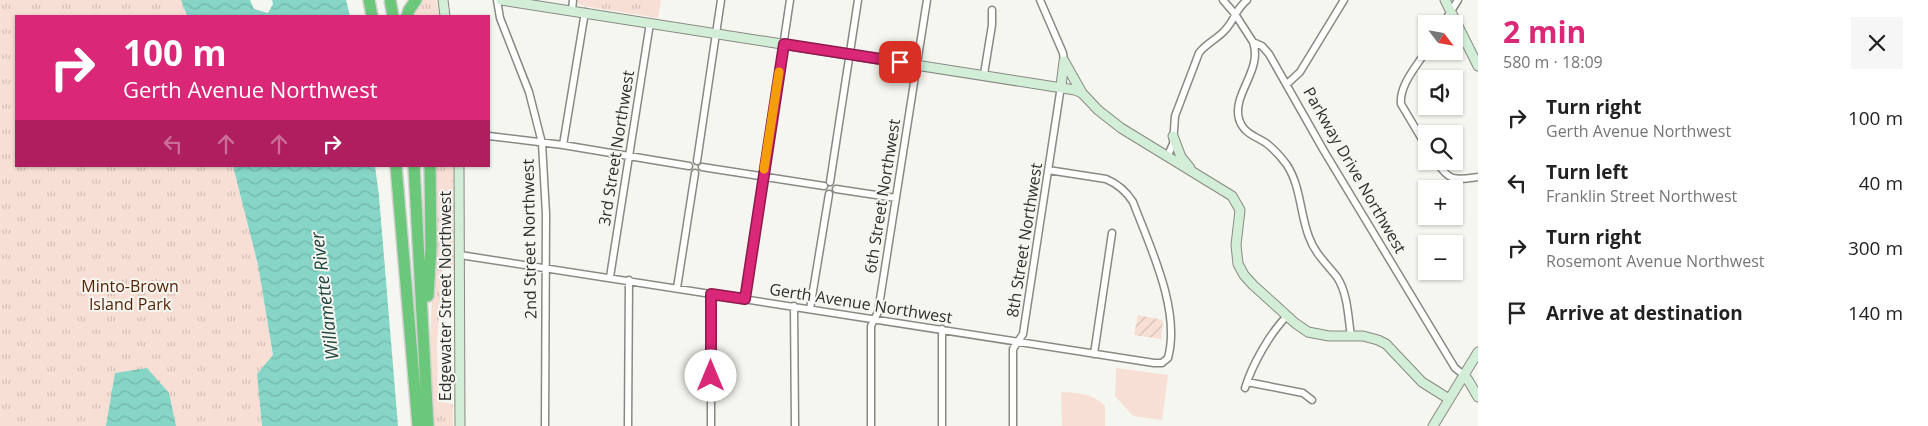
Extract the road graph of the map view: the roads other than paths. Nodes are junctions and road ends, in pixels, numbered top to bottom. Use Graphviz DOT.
graph roads {
  1 [pos="369,0"];
  2 [pos="390,0"];
  3 [pos="397,0"];
  4 [pos="416,0"];
  5 [pos="443,0"];
  6 [pos="499,0"];
  7 [pos="573,0"];
  8 [pos="721,0"];
  9 [pos="790,0"];
  10 [pos="858,0"];
  11 [pos="927,0"];
  12 [pos="1040,0"];
  13 [pos="1223,0"];
  14 [pos="1247,0"];
  15 [pos="1344,0"];
  16 [pos="1445,0"];
  17 [pos="1458,0"];
  18 [pos="572,10"];
  19 [pos="992,10"];
  20 [pos="585,12"];
  21 [pos="1450,13"];
  22 [pos="1235,14"];
  23 [pos="372,15"];
  24 [pos="388,15"];
  25 [pos="393,15"];
  26 [pos="407,15"];
  27 [pos="445,15"];
  28 [pos="650,22"];
  29 [pos="716,33"];
  30 [pos="1253,42"];
  31 [pos="784,44"];
  32 [pos="850,54"];
  33 [pos="1420,60"];
  34 [pos="1064,61"];
  35 [pos="917,64"];
  36 [pos="1478,66"];
  37 [pos="984,74"];
  38 [pos="1287,84"];
  39 [pos="1061,86"];
  40 [pos="1082,93"];
  41 [pos="1418,133"];
  42 [pos="490,136"];
  43 [pos="1173,136"];
  44 [pos="542,143"];
  45 [pos="563,145"];
  46 [pos="628,155"];
  47 [pos="1166,157"];
  48 [pos="697,161"];
  49 [pos="689,166"];
  50 [pos="396,167"];
  51 [pos="414,167"];
  52 [pos="430,167"];
  53 [pos="459,167"];
  54 [pos="702,167"];
  55 [pos="1048,170"];
  56 [pos="1442,170"];
  57 [pos="695,173"];
  58 [pos="1195,174"];
  59 [pos="763,177"];
  60 [pos="1478,177"];
  61 [pos="830,182"];
  62 [pos="824,186"];
  63 [pos="836,188"];
  64 [pos="829,194"];
  65 [pos="896,198"];
  66 [pos="1112,233"];
  67 [pos="460,255"];
  68 [pos="544,267"];
  69 [pos="610,277"];
  70 [pos="629,280"];
  71 [pos="677,288"];
  72 [pos="711,294"];
  73 [pos="745,299"];
  74 [pos="794,306"];
  75 [pos="810,309"];
  76 [pos="1287,316"];
  77 [pos="875,319"];
  78 [pos="942,329"];
  79 [pos="424,335"];
  80 [pos="1351,336"];
  81 [pos="1018,341"];
  82 [pos="1478,352"];
  83 [pos="1094,354"];
  84 [pos="1464,375"];
  85 [pos="1478,397"];
  86 [pos="1449,399"];
  87 [pos="1312,400"];
  88 [pos="418,426"];
  89 [pos="428,426"];
  90 [pos="460,426"];
  91 [pos="545,426"];
  92 [pos="628,426"];
  93 [pos="711,426"];
  94 [pos="795,426"];
  95 [pos="872,426"];
  96 [pos="942,426"];
  97 [pos="1013,426"];
  98 [pos="1433,426"];
  1 -- 23 [label="highway"];
  2 -- 25 [label="highway, bridge"];
  3 -- 24 [label="highway"];
  4 -- 26 [label="highway"];
  5 -- 27 [label="street"];
  6 -- 18 [label="street"];
  6 -- 44 [label="street, 2nd Street Northwest"];
  7 -- 18 [label="street"];
  8 -- 29 [label="street"];
  9 -- 31 [label="street"];
  10 -- 32 [label="street"];
  11 -- 35 [label="street, 6th Street Northwest"];
  12 -- 34 [label="street"];
  13 -- 22 [label="street, Parkway Drive Northwest"];
  14 -- 22 [label="street"];
  15 -- 38 [label="street"];
  16 -- 21 [label="street"];
  17 -- 21 [label="street"];
  18 -- 20 [label="street"];
  19 -- 37 [label="street"];
  20 -- 28 [label="street"];
  20 -- 45 [label="street"];
  21 -- 36 [label="street"];
  22 -- 30 [label="street, Parkway Drive Northwest"];
  22 -- 43 [label="street"];
  28 -- 29 [label="street"];
  28 -- 46 [label="street, 3rd Street Northwest"];
  29 -- 31 [label="street"];
  29 -- 48 [label="street"];
  30 -- 38 [label="street, Parkway Drive Northwest"];
  30 -- 80 [label="street"];
  31 -- 32 [label="street"];
  31 -- 59 [label="street"];
  32 -- 35 [label="street"];
  32 -- 61 [label="street"];
  33 -- 41 [label="street"];
  34 -- 39 [label="street"];
  34 -- 40 [label="street"];
  35 -- 37 [label="street"];
  35 -- 65 [label="street, 6th Street Northwest"];
  37 -- 39 [label="street"];
  38 -- 84 [label="street, Parkway Drive Northwest"];
  39 -- 40 [label="street"];
  39 -- 55 [label="street, 8th Street Northwest"];
  40 -- 47 [label="street"];
  42 -- 44 [label="street"];
  43 -- 47 [label="street"];
  43 -- 58 [label="street"];
  44 -- 45 [label="street"];
  44 -- 68 [label="street, 2nd Street Northwest"];
  45 -- 46 [label="street"];
  46 -- 49 [label="street"];
  46 -- 69 [label="street, 3rd Street Northwest"];
  47 -- 58 [label="street"];
  48 -- 49 [label="street"];
  48 -- 54 [label="street"];
  49 -- 57 [label="street"];
  50 -- 88 [label="highway"];
  51 -- 79 [label="highway"];
  52 -- 79 [label="highway"];
  53 -- 67 [label="street, Edgewater Street Northwest"];
  54 -- 57 [label="street"];
  54 -- 59 [label="street"];
  55 -- 81 [label="street, 8th Street Northwest"];
  55 -- 83 [label="street, Gerth Avenue Northwest"];
  56 -- 60 [label="street"];
  57 -- 71 [label="street"];
  58 -- 76 [label="street"];
  59 -- 62 [label="street"];
  59 -- 73 [label="street"];
  61 -- 62 [label="street"];
  61 -- 63 [label="street"];
  62 -- 64 [label="street"];
  63 -- 64 [label="street"];
  63 -- 65 [label="street"];
  64 -- 75 [label="street"];
  65 -- 77 [label="street, 6th Street Northwest"];
  66 -- 83 [label="street"];
  67 -- 68 [label="street, Gerth Avenue Northwest"];
  67 -- 90 [label="street, Edgewater Street Northwest"];
  68 -- 69 [label="street, Gerth Avenue Northwest"];
  68 -- 91 [label="street, 2nd Street Northwest"];
  69 -- 70 [label="street, Gerth Avenue Northwest"];
  70 -- 71 [label="street, Gerth Avenue Northwest"];
  70 -- 92 [label="street"];
  71 -- 72 [label="street, Gerth Avenue Northwest"];
  72 -- 73 [label="street, Gerth Avenue Northwest"];
  72 -- 93 [label="street"];
  73 -- 74 [label="street, Gerth Avenue Northwest"];
  74 -- 75 [label="street, Gerth Avenue Northwest"];
  74 -- 94 [label="street"];
  75 -- 77 [label="street, Gerth Avenue Northwest"];
  76 -- 80 [label="street"];
  76 -- 87 [label="street"];
  77 -- 78 [label="street, Gerth Avenue Northwest"];
  77 -- 95 [label="street, 6th Street Northwest"];
  78 -- 81 [label="street, Gerth Avenue Northwest"];
  78 -- 96 [label="street"];
  79 -- 89 [label="highway"];
  80 -- 86 [label="street"];
  81 -- 83 [label="street, Gerth Avenue Northwest"];
  81 -- 97 [label="street, 8th Street Northwest"];
  82 -- 84 [label="street"];
  84 -- 85 [label="street, Parkway Drive Northwest"];
  84 -- 86 [label="street"];
  86 -- 98 [label="street"];
}
